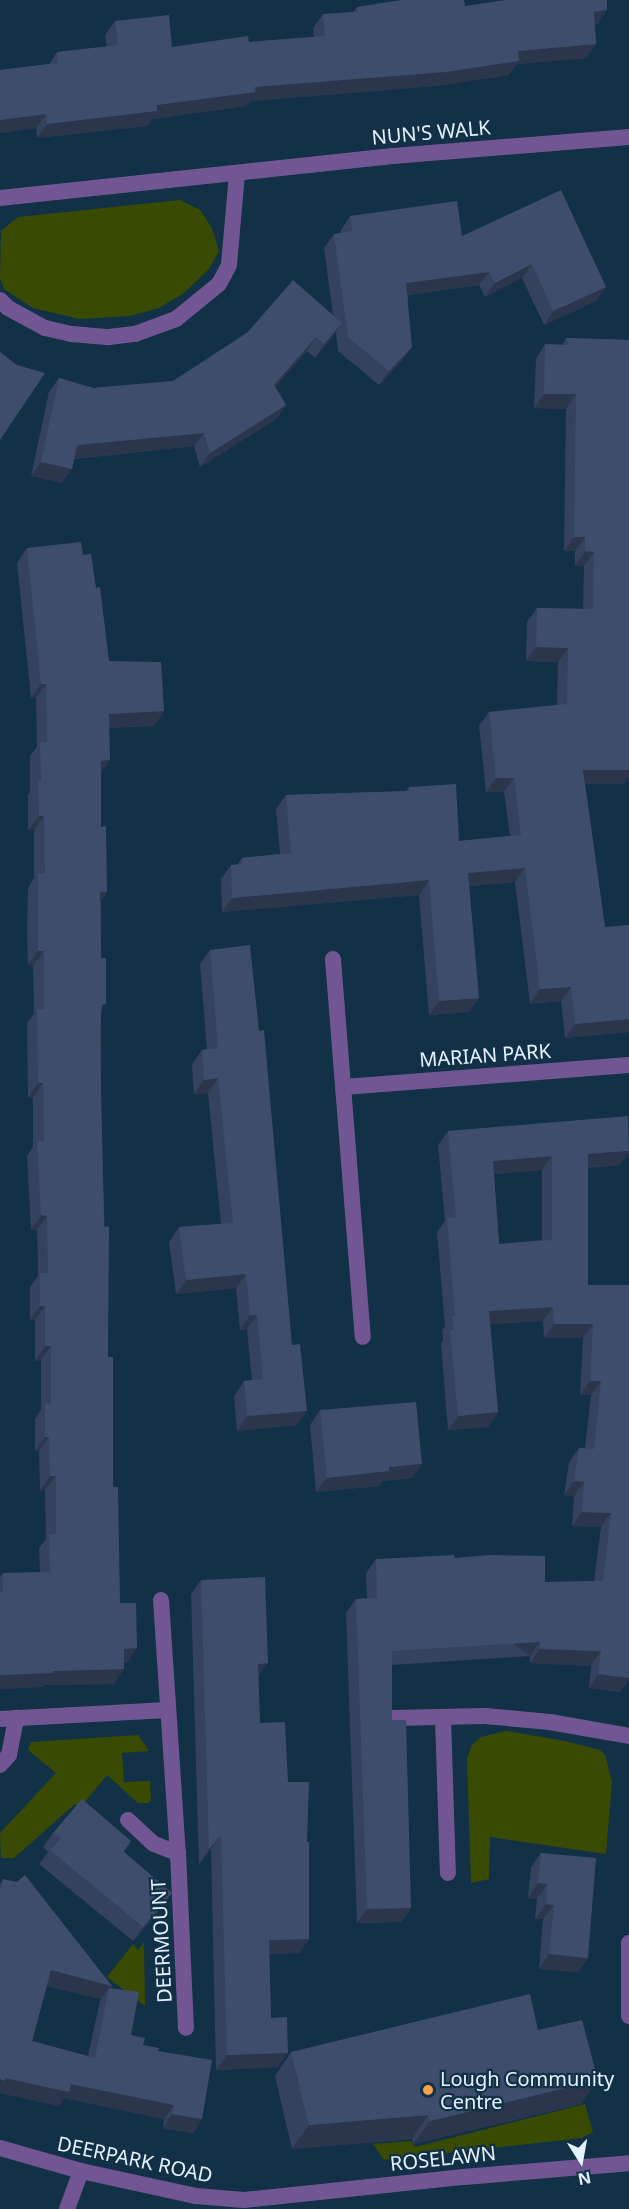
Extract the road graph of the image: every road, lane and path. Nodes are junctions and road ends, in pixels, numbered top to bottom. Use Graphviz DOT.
graph roads {
  1 [pos="629,137"];
  2 [pos="237,173"];
  3 [pos="0,198"];
  4 [pos="0,300"];
  5 [pos="333,959"];
  6 [pos="629,1065"];
  7 [pos="344,1087"];
  8 [pos="363,1337"];
  9 [pos="161,1600"];
  10 [pos="168,1710"];
  11 [pos="443,1717"];
  12 [pos="393,1718"];
  13 [pos="8,1719"];
  14 [pos="629,1736"];
  15 [pos="0,1766"];
  16 [pos="128,1820"];
  17 [pos="178,1853"];
  18 [pos="448,1872"];
  19 [pos="629,1942"];
  20 [pos="629,2008"];
  21 [pos="186,2028"];
  22 [pos="0,2148"];
  23 [pos="629,2163"];
  24 [pos="81,2171"];
  25 [pos="262,2199"];
  26 [pos="67,2209"];
  1 -- 2 [label="street, NUN'S WALK"];
  2 -- 3 [label="street, NUN'S WALK"];
  2 -- 4 [label="street"];
  5 -- 7 [label="street"];
  6 -- 7 [label="street, MARIAN PARK"];
  7 -- 8 [label="street"];
  9 -- 10 [label="street, DEERMOUNT"];
  10 -- 13 [label="street"];
  10 -- 17 [label="street, DEERMOUNT"];
  11 -- 12 [label="street"];
  11 -- 14 [label="street"];
  11 -- 18 [label="street"];
  13 -- 15 [label="street"];
  16 -- 17 [label="street, DEERMOUNT"];
  17 -- 21 [label="street, DEERMOUNT"];
  19 -- 20 [label="street"];
  22 -- 24 [label="street, DEERPARK ROAD"];
  23 -- 25 [label="street, ROSELAWN"];
  24 -- 25 [label="street, DEERPARK ROAD"];
  24 -- 26 [label="street"];
}
